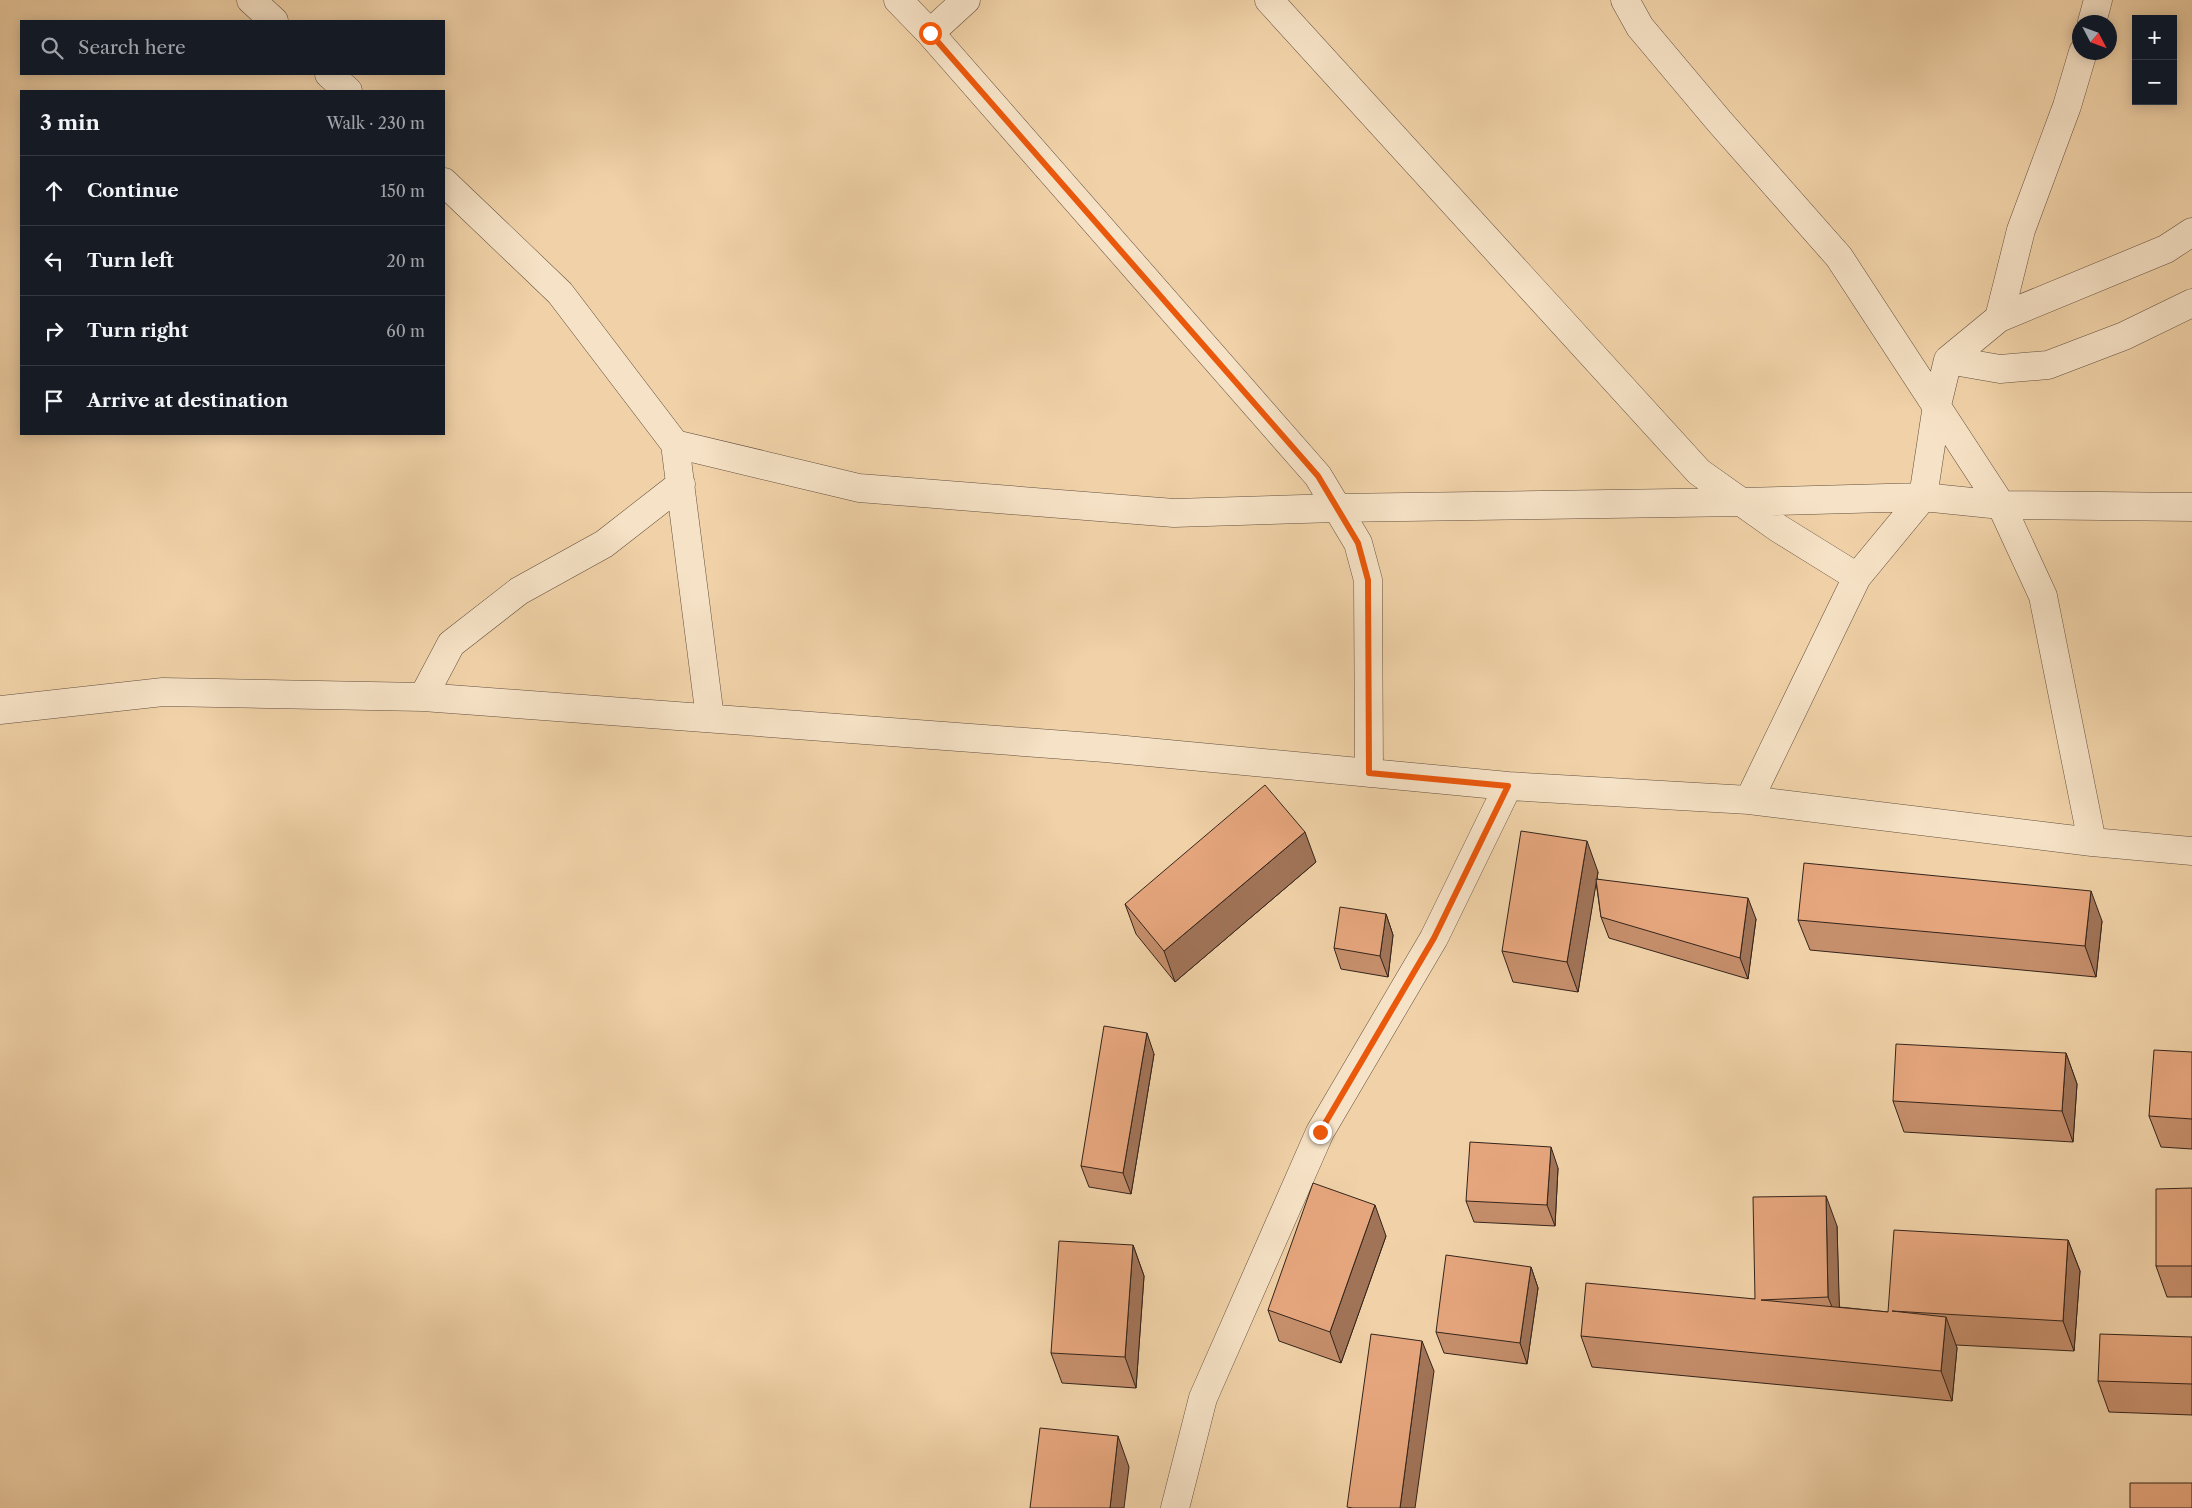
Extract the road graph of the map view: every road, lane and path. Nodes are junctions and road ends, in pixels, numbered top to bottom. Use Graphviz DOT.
graph roads {
  1 [pos="251,0"];
  2 [pos="898,0"];
  3 [pos="966,0"];
  4 [pos="1269,0"];
  5 [pos="1625,0"];
  6 [pos="2098,0"];
  7 [pos="2094,15"];
  8 [pos="273,20"];
  9 [pos="930,33"];
  10 [pos="2081,60"];
  11 [pos="330,75"];
  12 [pos="347,90"];
  13 [pos="445,183"];
  14 [pos="2192,232"];
  15 [pos="2192,303"];
  16 [pos="1999,318"];
  17 [pos="1948,360"];
  18 [pos="1937,405"];
  19 [pos="675,444"];
  20 [pos="681,484"];
  21 [pos="1923,497"];
  22 [pos="1742,502"];
  23 [pos="2001,505"];
  24 [pos="2192,507"];
  25 [pos="1336,508"];
  26 [pos="1857,577"];
  27 [pos="423,697"];
  28 [pos="0,710"];
  29 [pos="710,718"];
  30 [pos="1369,773"];
  31 [pos="1508,786"];
  32 [pos="1749,800"];
  33 [pos="2092,842"];
  34 [pos="2192,851"];
  35 [pos="1175,1508"];
  1 -- 8 [label="street"];
  2 -- 9 [label="street"];
  3 -- 9 [label="street"];
  4 -- 22 [label="street"];
  5 -- 18 [label="street"];
  6 -- 7 [label="street"];
  9 -- 25 [label="street"];
  10 -- 16 [label="street"];
  11 -- 12 [label="street"];
  13 -- 19 [label="street"];
  14 -- 16 [label="street"];
  15 -- 17 [label="street"];
  16 -- 17 [label="street"];
  17 -- 18 [label="street"];
  18 -- 21 [label="street"];
  18 -- 23 [label="street"];
  19 -- 20 [label="street"];
  19 -- 25 [label="street"];
  20 -- 27 [label="street"];
  20 -- 29 [label="street"];
  21 -- 22 [label="street"];
  21 -- 23 [label="street"];
  21 -- 26 [label="street"];
  22 -- 25 [label="street"];
  22 -- 26 [label="street"];
  23 -- 24 [label="street"];
  23 -- 33 [label="street"];
  25 -- 30 [label="street"];
  26 -- 32 [label="street"];
  27 -- 28 [label="street"];
  27 -- 29 [label="street"];
  29 -- 30 [label="street"];
  30 -- 31 [label="street"];
  31 -- 32 [label="street"];
  31 -- 35 [label="street"];
  32 -- 33 [label="street"];
  33 -- 34 [label="street"];
}
